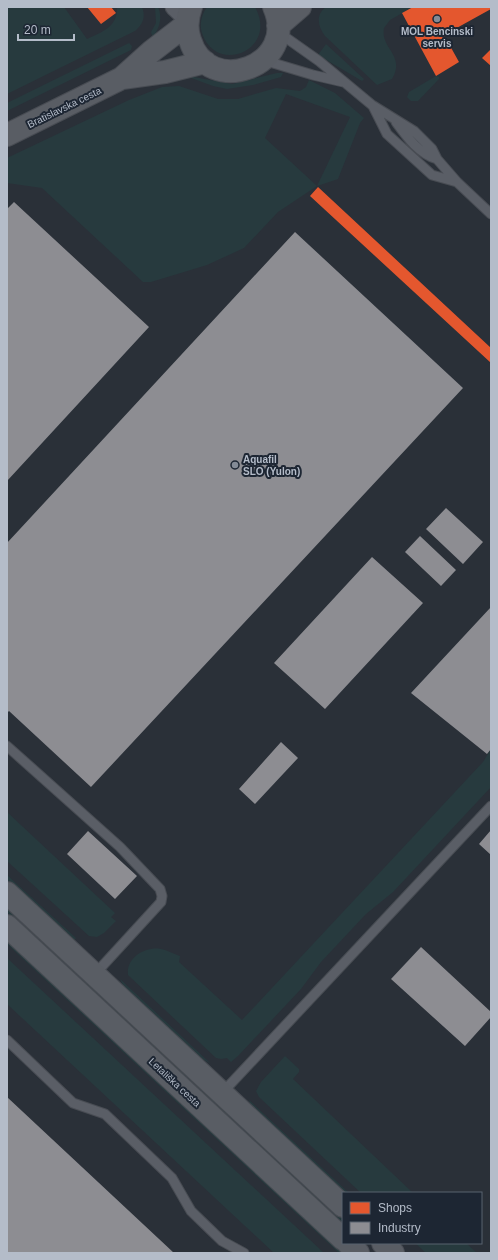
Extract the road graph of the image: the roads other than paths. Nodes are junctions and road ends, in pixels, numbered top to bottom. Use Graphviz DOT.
graph roads {
  1 [pos="300,7"];
  2 [pos="185,14"];
  3 [pos="277,21"];
  4 [pos="263,60"];
  5 [pos="205,62"];
  6 [pos="122,78"];
  7 [pos="343,82"];
  8 [pos="372,105"];
  9 [pos="7,135"];
  10 [pos="457,182"];
  11 [pos="491,214"];
  12 [pos="7,746"];
  13 [pos="491,806"];
  14 [pos="7,893"];
  15 [pos="7,926"];
  16 [pos="95,974"];
  17 [pos="7,1040"];
  18 [pos="222,1093"];
  19 [pos="342,1205"];
  20 [pos="342,1238"];
  21 [pos="349,1244"];
  22 [pos="384,1244"];
  23 [pos="244,1253"];
  24 [pos="358,1253"];
  25 [pos="394,1253"];
  1 -- 3 [label="main road, Bratislavska cesta"];
  2 -- 5 [label="main road, Bratislavska cesta"];
  2 -- 6 [label="main road, Bratislavska cesta"];
  3 -- 4 [label="main road, Bratislavska cesta"];
  3 -- 7 [label="lane"];
  4 -- 5 [label="main road, Bratislavska cesta"];
  4 -- 7 [label="lane"];
  5 -- 6 [label="main road, Bratislavska cesta"];
  6 -- 9 [label="main road, Bratislavska cesta"];
  7 -- 8 [label="lane"];
  8 -- 10 [label="lane"];
  8 -- 10 [label="lane"];
  10 -- 11 [label="lane"];
  12 -- 16 [label="lane"];
  13 -- 18 [label="lane"];
  14 -- 16 [label="main road"];
  15 -- 20 [label="main road, Letališka cesta"];
  16 -- 18 [label="main road"];
  17 -- 23 [label="lane"];
  18 -- 19 [label="main road"];
  21 -- 24 [label="main road"];
  22 -- 25 [label="main road"];
}
